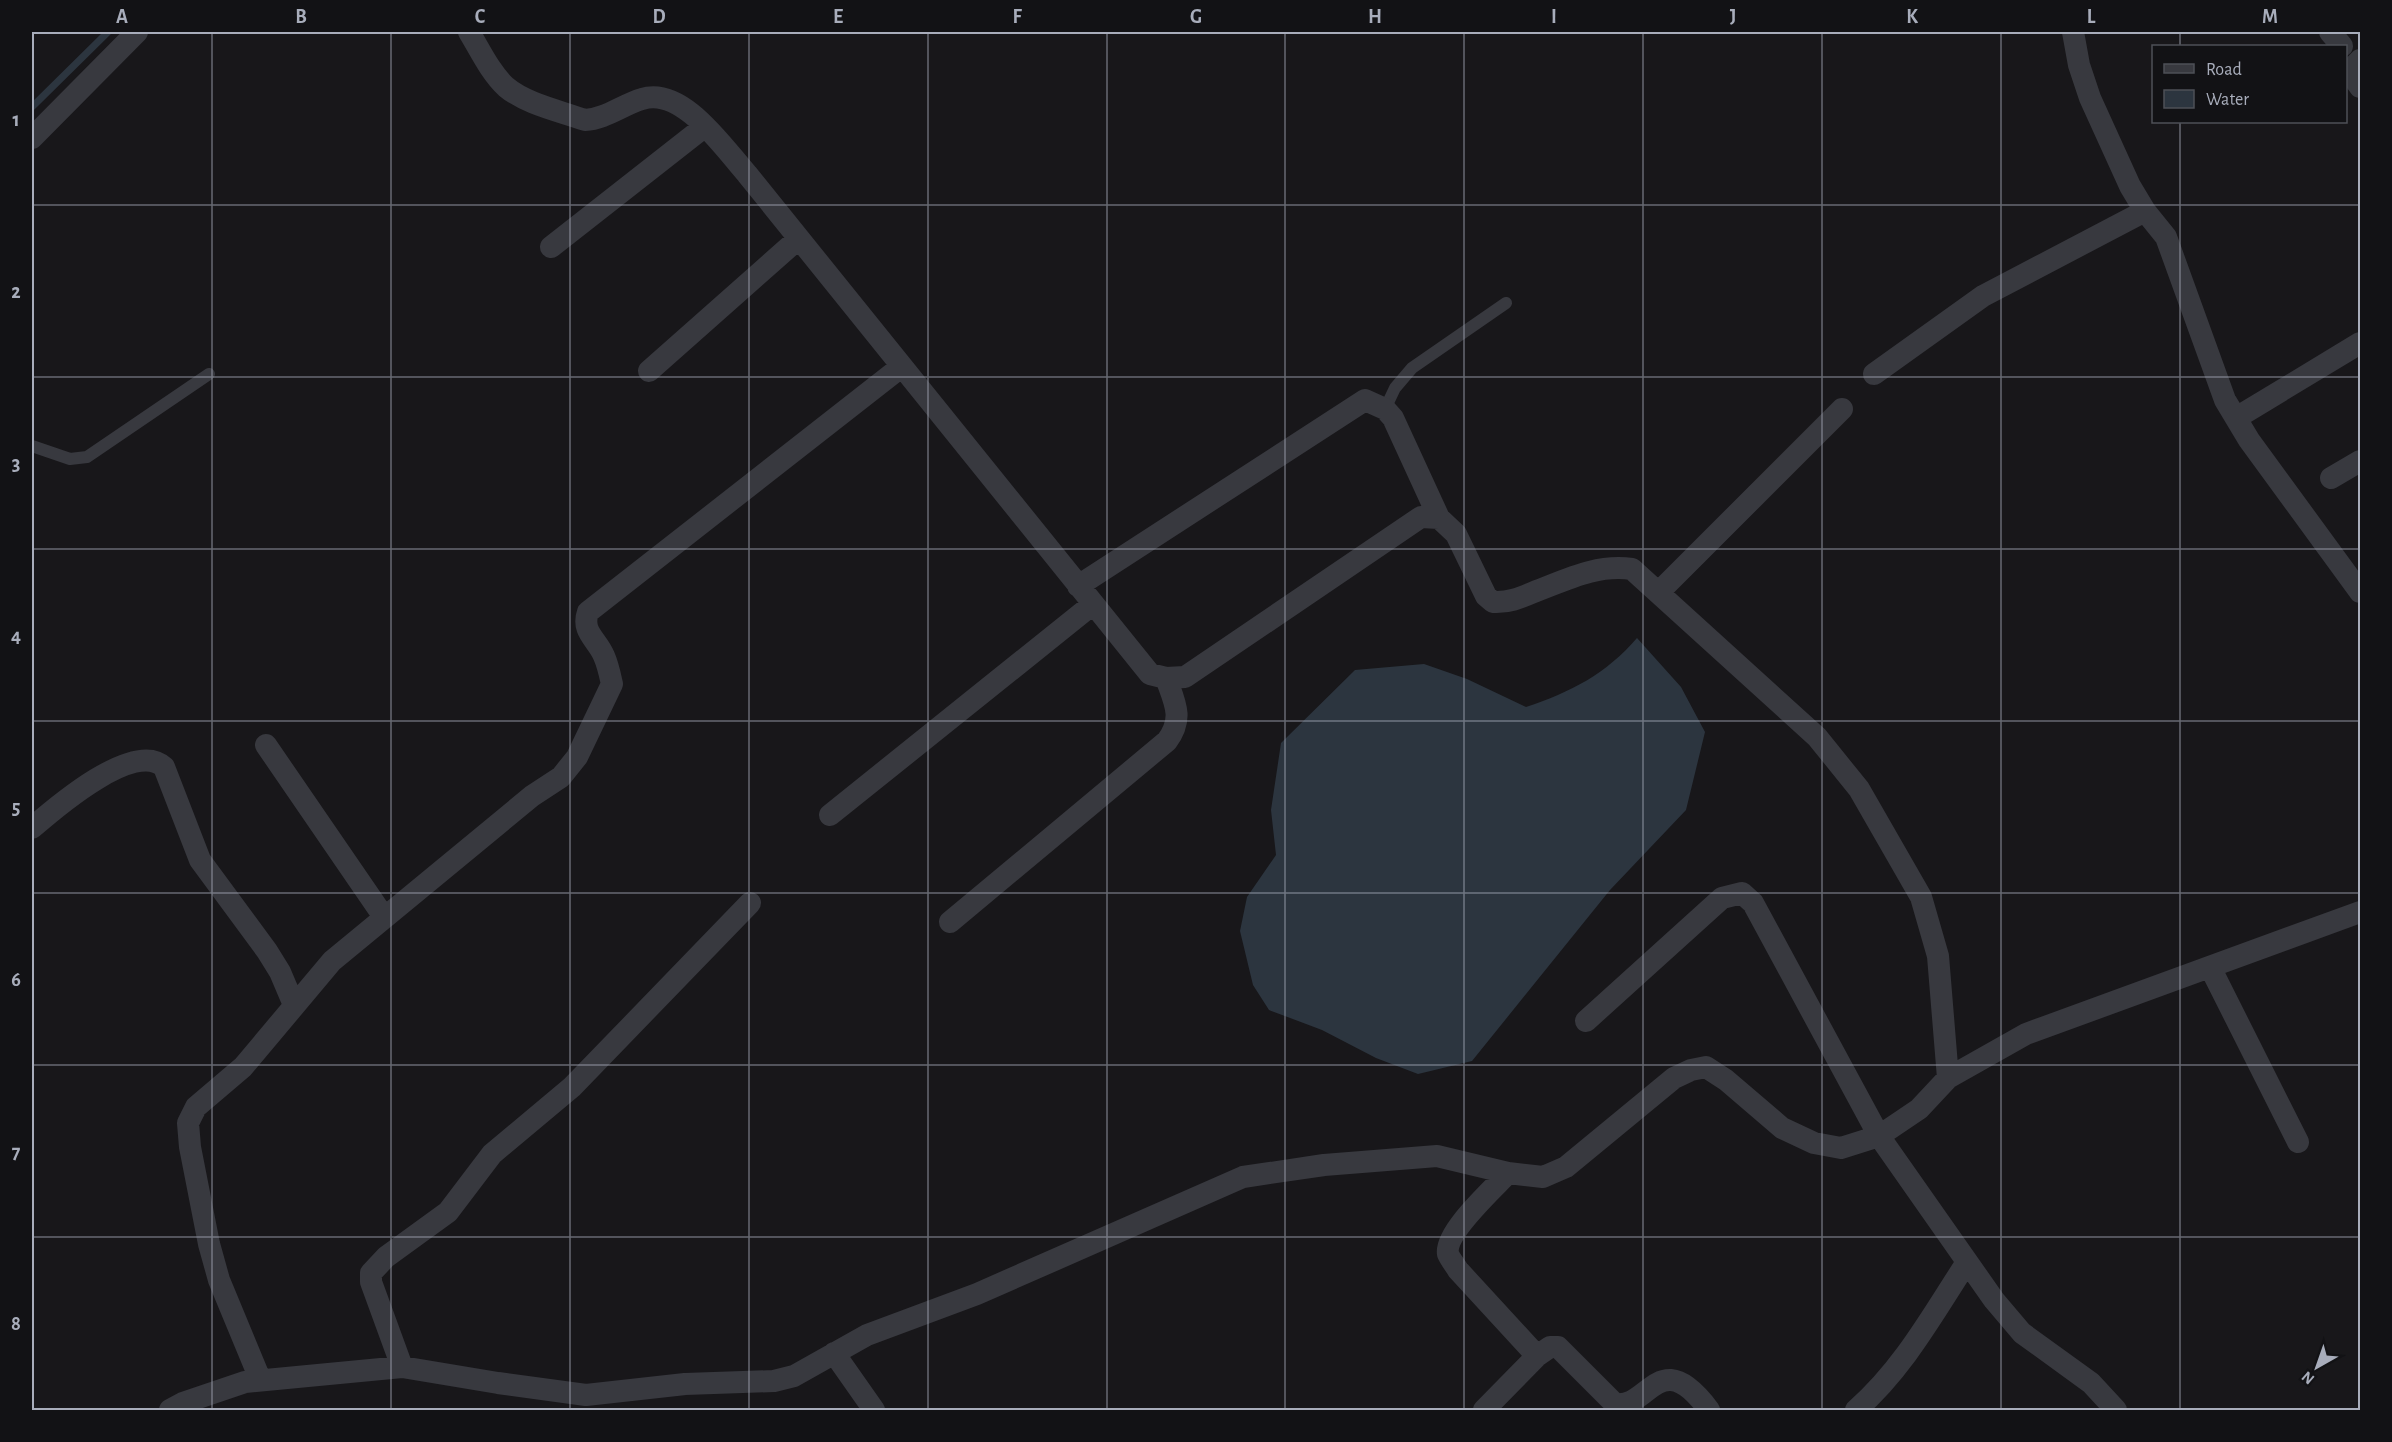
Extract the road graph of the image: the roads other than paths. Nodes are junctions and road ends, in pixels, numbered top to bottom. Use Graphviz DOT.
graph roads {
  1 [pos="137,32"];
  2 [pos="469,32"];
  3 [pos="2073,32"];
  4 [pos="2330,32"];
  5 [pos="2342,45"];
  6 [pos="2351,55"];
  7 [pos="2361,87"];
  8 [pos="704,127"];
  9 [pos="32,138"];
  10 [pos="2145,211"];
  11 [pos="798,239"];
  12 [pos="551,247"];
  13 [pos="1506,303"];
  14 [pos="2361,343"];
  15 [pos="901,367"];
  16 [pos="649,370"];
  17 [pos="209,374"];
  18 [pos="1874,374"];
  19 [pos="1385,409"];
  20 [pos="1842,409"];
  21 [pos="2236,418"];
  22 [pos="32,446"];
  23 [pos="2361,460"];
  24 [pos="2331,478"];
  25 [pos="1438,518"];
  26 [pos="1078,586"];
  27 [pos="2360,590"];
  28 [pos="1660,591"];
  29 [pos="1093,604"];
  30 [pos="1166,678"];
  31 [pos="266,745"];
  32 [pos="830,815"];
  33 [pos="32,828"];
  34 [pos="750,903"];
  35 [pos="2361,912"];
  36 [pos="384,917"];
  37 [pos="950,922"];
  38 [pos="2210,967"];
  39 [pos="294,1005"];
  40 [pos="1586,1021"];
  41 [pos="1948,1078"];
  42 [pos="1879,1136"];
  43 [pos="2298,1142"];
  44 [pos="1508,1173"];
  45 [pos="1967,1262"];
  46 [pos="850,1345"];
  47 [pos="1537,1356"];
  48 [pos="402,1367"];
  49 [pos="260,1379"];
  50 [pos="171,1410"];
  51 [pos="874,1410"];
  52 [pos="1484,1410"];
  53 [pos="1709,1410"];
  54 [pos="1856,1410"];
  55 [pos="2114,1410"];
  1 -- 9 [label="street"];
  2 -- 8 [label="street"];
  3 -- 10 [label="street"];
  4 -- 5 [label="street"];
  6 -- 7 [label="street"];
  8 -- 11 [label="street"];
  8 -- 12 [label="street"];
  10 -- 18 [label="street"];
  10 -- 21 [label="street"];
  11 -- 15 [label="street"];
  11 -- 16 [label="street"];
  13 -- 19 [label="lane"];
  14 -- 21 [label="street"];
  15 -- 26 [label="street"];
  15 -- 36 [label="street"];
  17 -- 22 [label="lane"];
  19 -- 25 [label="street"];
  19 -- 26 [label="street"];
  20 -- 28 [label="street"];
  21 -- 27 [label="street"];
  23 -- 24 [label="street"];
  25 -- 28 [label="street"];
  25 -- 30 [label="street"];
  26 -- 29 [label="street"];
  28 -- 41 [label="street"];
  29 -- 30 [label="street"];
  29 -- 32 [label="street"];
  30 -- 37 [label="street"];
  31 -- 36 [label="street"];
  33 -- 39 [label="street"];
  34 -- 48 [label="street"];
  35 -- 38 [label="street"];
  36 -- 39 [label="street"];
  38 -- 41 [label="street"];
  38 -- 43 [label="street"];
  39 -- 49 [label="street"];
  40 -- 42 [label="street"];
  41 -- 42 [label="street"];
  42 -- 44 [label="street"];
  42 -- 45 [label="street"];
  44 -- 46 [label="street"];
  44 -- 47 [label="street"];
  45 -- 54 [label="street"];
  45 -- 55 [label="street"];
  46 -- 48 [label="street"];
  46 -- 51 [label="street"];
  47 -- 52 [label="street"];
  47 -- 53 [label="street"];
  48 -- 49 [label="street"];
  49 -- 50 [label="street"];
}
